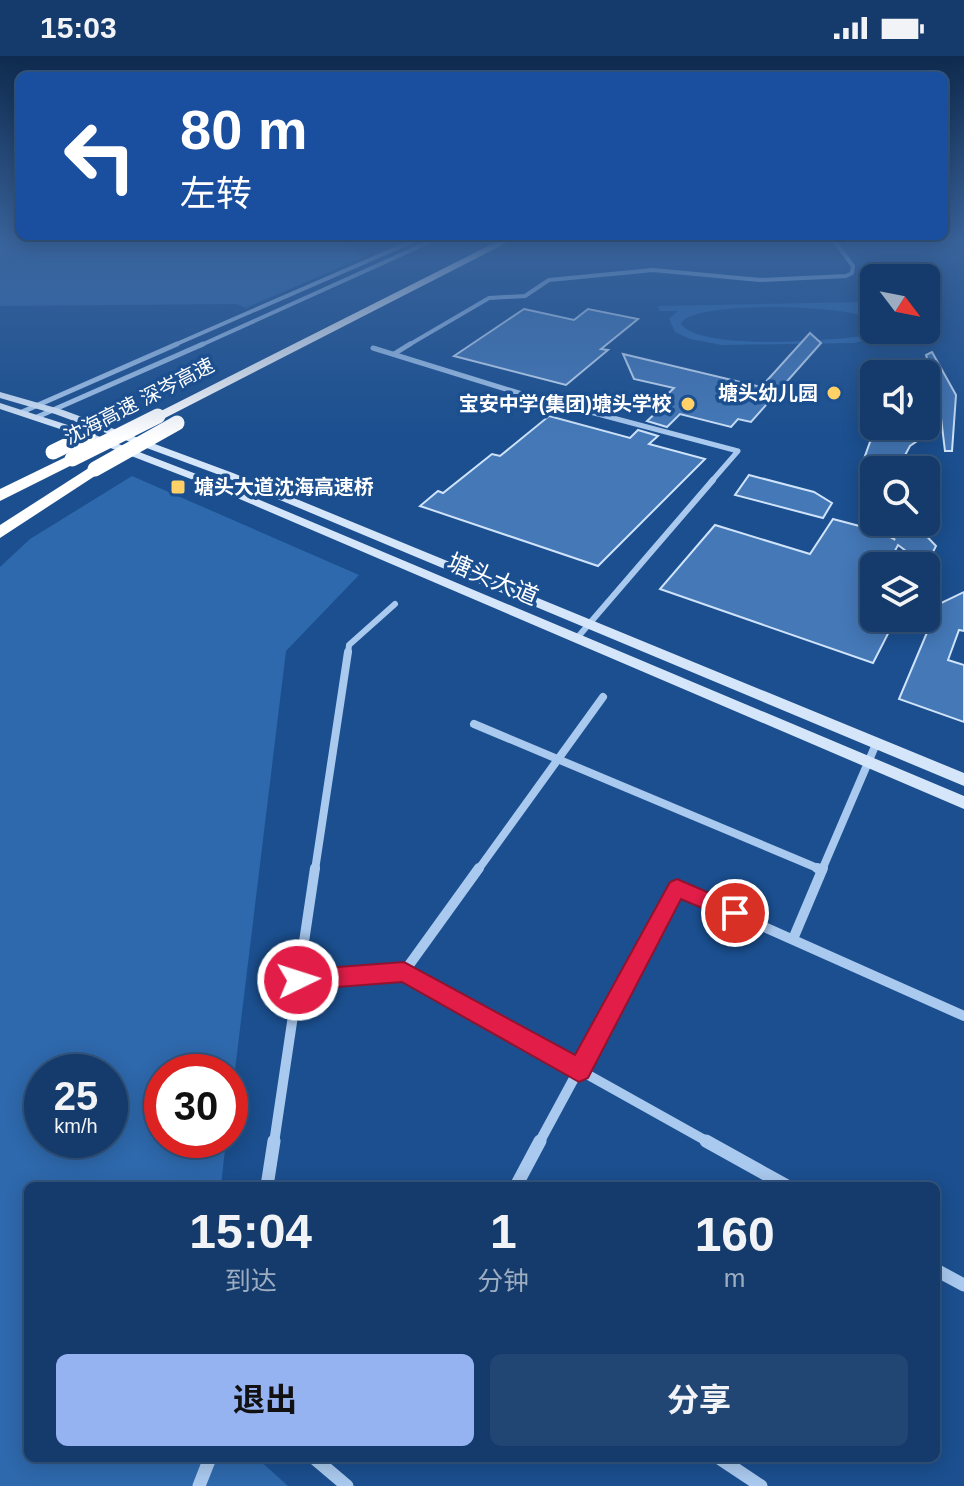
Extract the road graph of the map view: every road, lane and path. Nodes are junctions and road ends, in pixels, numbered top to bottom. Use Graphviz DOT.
graph roads {
  1 [pos="273,305"];
  2 [pos="294,305"];
  3 [pos="355,305"];
  4 [pos="378,305"];
  5 [pos="388,305"];
  6 [pos="478,305"];
  7 [pos="373,348"];
  8 [pos="394,354"];
  9 [pos="0,395"];
  10 [pos="0,406"];
  11 [pos="54,410"];
  12 [pos="38,411"];
  13 [pos="0,478"];
  14 [pos="0,496"];
  15 [pos="0,533"];
  16 [pos="395,604"];
  17 [pos="589,624"];
  18 [pos="577,638"];
  19 [pos="603,697"];
  20 [pos="474,724"];
  21 [pos="876,744"];
  22 [pos="558,759"];
  23 [pos="868,762"];
  24 [pos="964,780"];
  25 [pos="964,803"];
  26 [pos="822,870"];
  27 [pos="793,939"];
  28 [pos="404,972"];
  29 [pos="298,980"];
  30 [pos="964,1016"];
  31 [pos="579,1070"];
  32 [pos="268,1182"];
  33 [pos="518,1182"];
  34 [pos="780,1182"];
  35 [pos="940,1272"];
  36 [pos="964,1285"];
  37 [pos="208,1462"];
  38 [pos="319,1462"];
  39 [pos="725,1462"];
  40 [pos="199,1486"];
  41 [pos="347,1486"];
  42 [pos="761,1486"];
  1 -- 12 [label="street"];
  2 -- 11 [label="street"];
  3 -- 13 [label="highway, 沈海高速 深岑高速, bridge"];
  4 -- 14 [label="highway, 沈海高速 深岑高速, bridge"];
  5 -- 15 [label="highway, bridge"];
  6 -- 8 [label="street"];
  7 -- 8 [label="street"];
  8 -- 17 [label="street"];
  9 -- 12 [label="main road, 塘头大道"];
  10 -- 12 [label="main road, 塘头大道"];
  11 -- 12 [label="main road, 塘头大道"];
  11 -- 17 [label="main road, 塘头大道"];
  12 -- 18 [label="main road, 塘头大道"];
  16 -- 29 [label="street"];
  17 -- 18 [label="street"];
  17 -- 21 [label="main road, 塘头大道"];
  18 -- 23 [label="main road, 塘头大道"];
  19 -- 22 [label="street"];
  20 -- 22 [label="street"];
  21 -- 23 [label="street"];
  21 -- 24 [label="main road, 塘头大道"];
  22 -- 26 [label="street"];
  22 -- 28 [label="street"];
  23 -- 25 [label="main road, 塘头大道"];
  23 -- 26 [label="street"];
  26 -- 27 [label="street"];
  27 -- 30 [label="street"];
  27 -- 31 [label="street"];
  28 -- 29 [label="street"];
  28 -- 31 [label="street"];
  29 -- 32 [label="street"];
  31 -- 33 [label="street"];
  31 -- 34 [label="street"];
  35 -- 36 [label="street"];
  37 -- 40 [label="street"];
  38 -- 41 [label="street"];
  39 -- 42 [label="street"];
}
